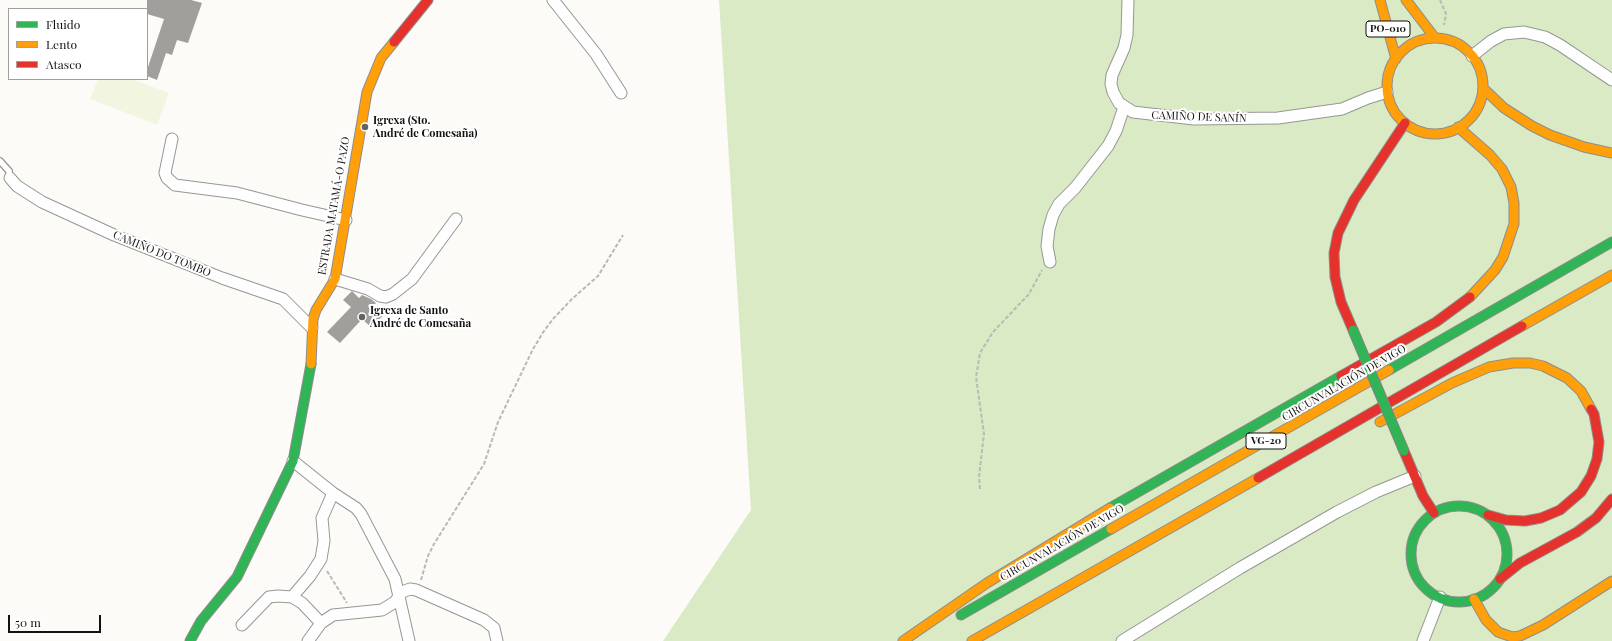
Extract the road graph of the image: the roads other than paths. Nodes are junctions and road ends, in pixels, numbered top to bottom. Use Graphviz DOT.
graph roads {
  1 [pos="428,0"];
  2 [pos="553,0"];
  3 [pos="1128,0"];
  4 [pos="1380,0"];
  5 [pos="1406,0"];
  6 [pos="1438,38"];
  7 [pos="1472,56"];
  8 [pos="1396,59"];
  9 [pos="1612,80"];
  10 [pos="1482,88"];
  11 [pos="1387,92"];
  12 [pos="621,93"];
  13 [pos="1124,107"];
  14 [pos="1405,123"];
  15 [pos="1458,127"];
  16 [pos="172,139"];
  17 [pos="1612,153"];
  18 [pos="0,161"];
  19 [pos="10,178"];
  20 [pos="456,219"];
  21 [pos="346,220"];
  22 [pos="1612,242"];
  23 [pos="1050,262"];
  24 [pos="1612,275"];
  25 [pos="335,279"];
  26 [pos="312,328"];
  27 [pos="1370,428"];
  28 [pos="293,461"];
  29 [pos="1296,468"];
  30 [pos="1415,476"];
  31 [pos="1254,479"];
  32 [pos="333,493"];
  33 [pos="1612,499"];
  34 [pos="1434,513"];
  35 [pos="1488,515"];
  36 [pos="1500,579"];
  37 [pos="1612,581"];
  38 [pos="292,597"];
  39 [pos="1440,597"];
  40 [pos="398,598"];
  41 [pos="1474,599"];
  42 [pos="952,620"];
  43 [pos="321,623"];
  44 [pos="242,625"];
  45 [pos="190,641"];
  46 [pos="308,641"];
  47 [pos="409,641"];
  48 [pos="497,641"];
  49 [pos="903,641"];
  50 [pos="972,641"];
  51 [pos="1122,641"];
  52 [pos="1423,641"];
  1 -- 21 [label="main road, ESTRADA MATAMÁ-O PAZO"];
  2 -- 12 [label="street"];
  3 -- 13 [label="street"];
  4 -- 8 [label="main road, PO-010"];
  5 -- 6 [label="main road, PO-010"];
  6 -- 7 [label="main road"];
  6 -- 8 [label="main road"];
  7 -- 9 [label="street"];
  7 -- 10 [label="main road"];
  8 -- 11 [label="main road"];
  10 -- 15 [label="main road"];
  10 -- 17 [label="main road"];
  11 -- 13 [label="street, CAMIÑO DE SANÍN"];
  11 -- 14 [label="main road"];
  13 -- 23 [label="street"];
  14 -- 15 [label="main road"];
  14 -- 30 [label="main road, bridge"];
  15 -- 49 [label="main road"];
  16 -- 21 [label="street"];
  18 -- 19 [label="lane"];
  19 -- 26 [label="street, CAMIÑO DO TOMBO"];
  20 -- 25 [label="street"];
  21 -- 25 [label="main road, ESTRADA MATAMÁ-O PAZO"];
  22 -- 42 [label="main road, CIRCUNVALACIÓN DE VIGO / VG-20"];
  24 -- 31 [label="main road, VG-20"];
  25 -- 26 [label="main road, ESTRADA MATAMÁ-O PAZO"];
  26 -- 28 [label="main road, ESTRADA MATAMÁ-O PAZO"];
  27 -- 35 [label="main road"];
  28 -- 32 [label="street"];
  28 -- 45 [label="main road, ESTRADA MATAMÁ-O PAZO"];
  29 -- 31 [label="main road"];
  30 -- 34 [label="main road"];
  30 -- 51 [label="street"];
  31 -- 50 [label="main road, VG-20"];
  32 -- 38 [label="street"];
  32 -- 40 [label="street"];
  33 -- 36 [label="main road"];
  34 -- 35 [label="main road"];
  34 -- 39 [label="main road"];
  35 -- 36 [label="main road"];
  36 -- 41 [label="main road"];
  37 -- 41 [label="main road"];
  38 -- 43 [label="street"];
  38 -- 44 [label="street"];
  39 -- 41 [label="main road"];
  39 -- 52 [label="street"];
  40 -- 43 [label="street"];
  40 -- 47 [label="street"];
  40 -- 48 [label="street"];
  43 -- 46 [label="street"];
}
